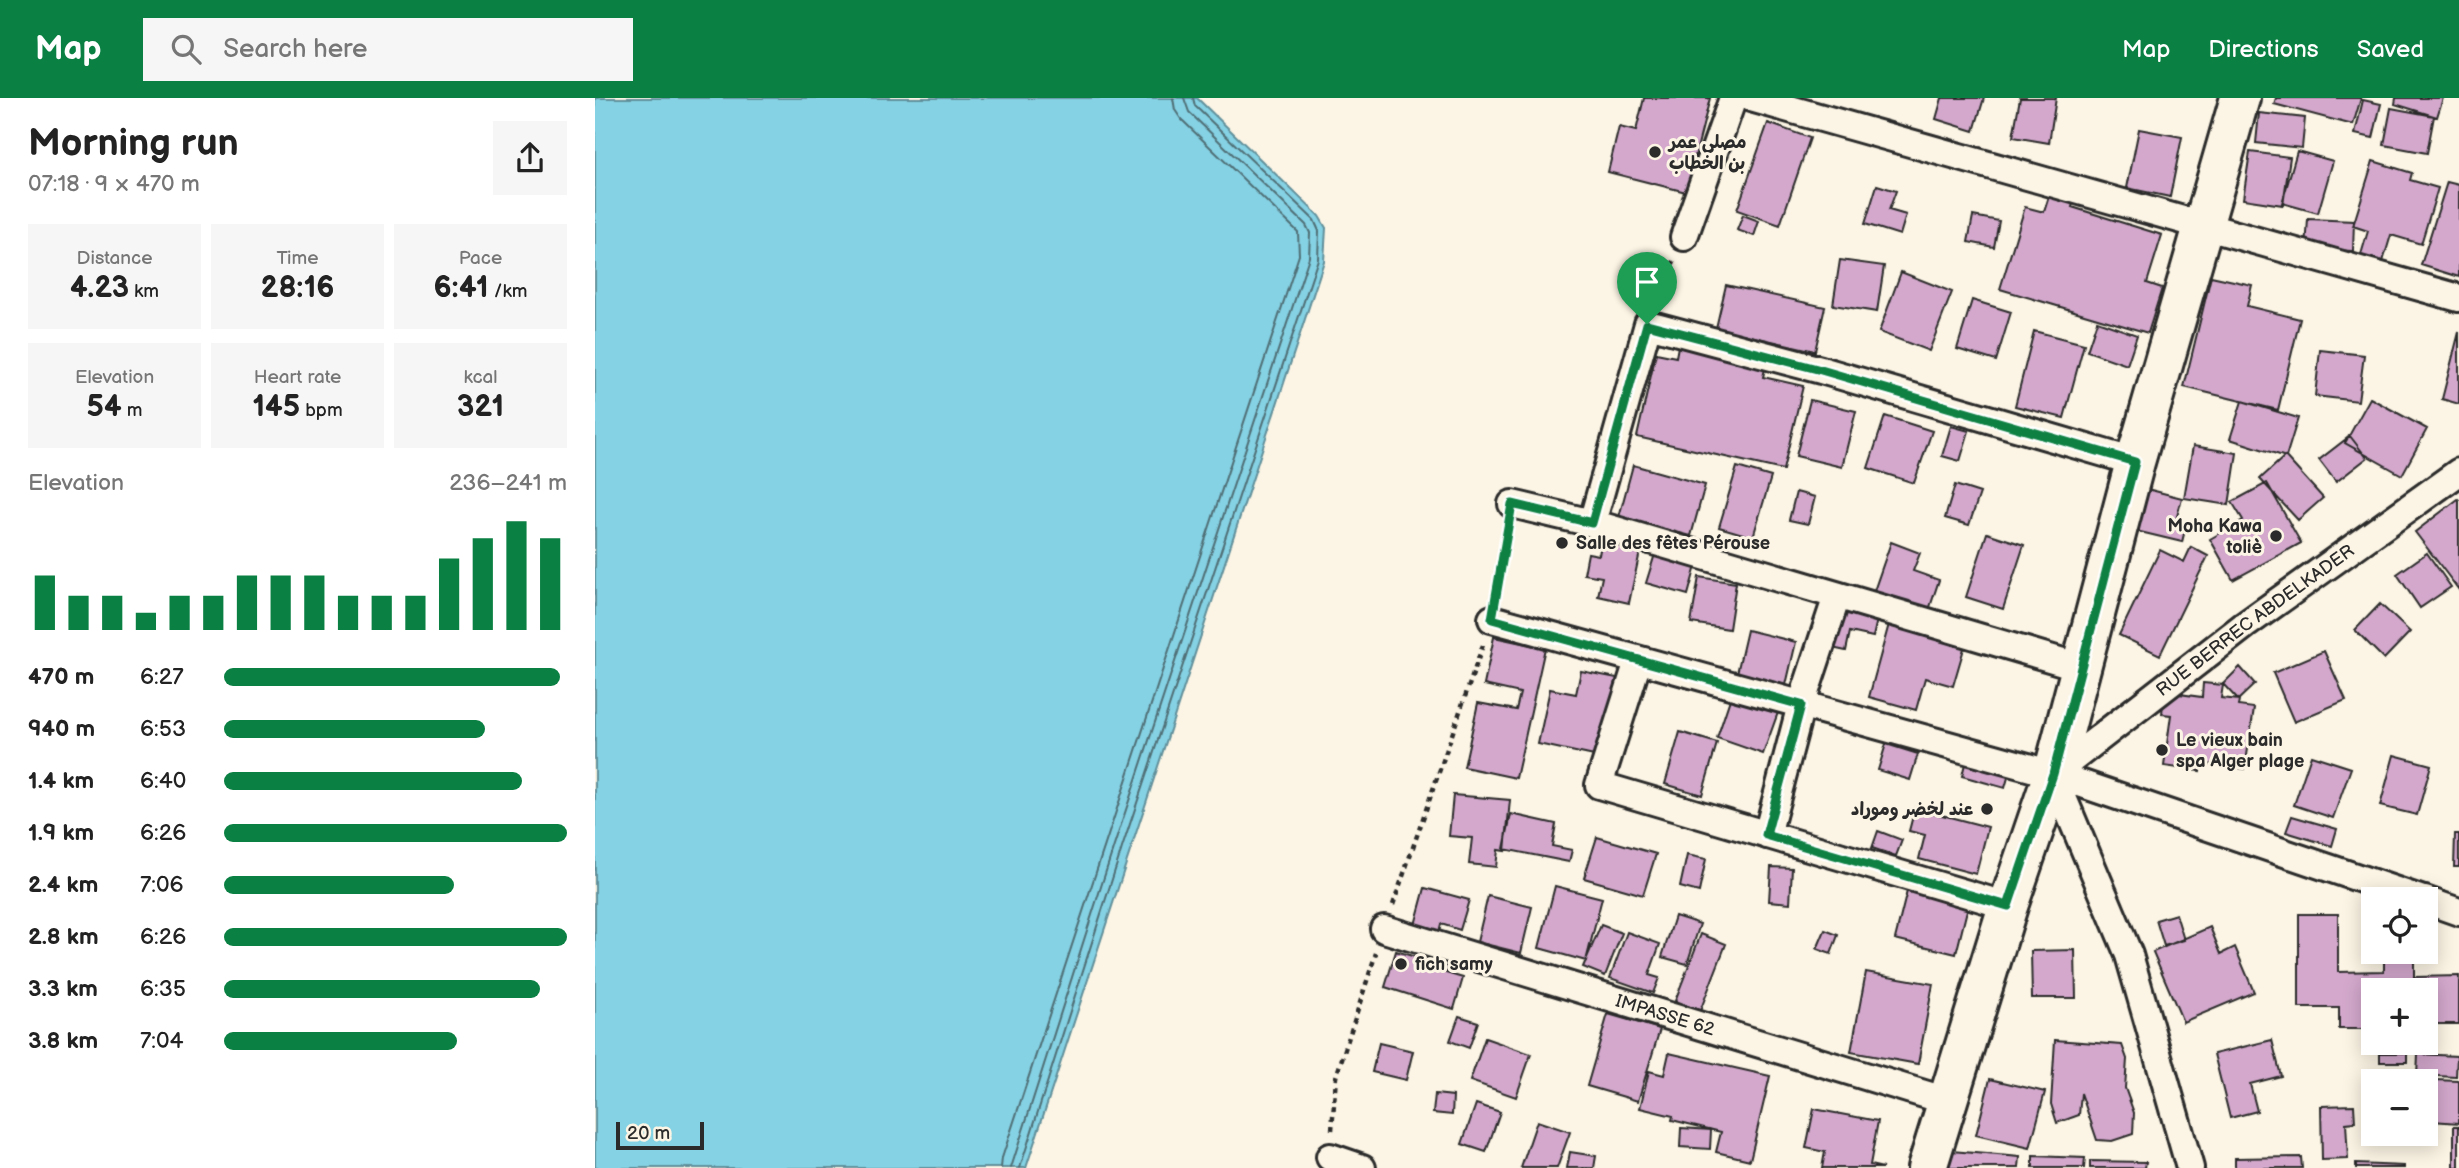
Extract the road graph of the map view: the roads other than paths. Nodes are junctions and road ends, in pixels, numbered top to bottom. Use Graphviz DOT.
graph roads {
  1 [pos="1733,98"];
  2 [pos="1751,98"];
  3 [pos="2239,98"];
  4 [pos="2202,224"];
  5 [pos="1684,237"];
  6 [pos="2459,298"];
  7 [pos="2135,462"];
  8 [pos="2459,472"];
  9 [pos="1512,504"];
  10 [pos="1592,523"];
  11 [pos="1837,596"];
  12 [pos="1492,619"];
  13 [pos="1638,661"];
  14 [pos="2080,667"];
  15 [pos="1801,705"];
  16 [pos="2053,774"];
  17 [pos="1766,835"];
  18 [pos="2386,887"];
  19 [pos="2438,905"];
  20 [pos="2008,906"];
  21 [pos="2459,912"];
  22 [pos="1384,929"];
  23 [pos="1947,1101"];
  24 [pos="1330,1157"];
  25 [pos="1362,1168"];
  26 [pos="1927,1168"];
  27 [pos="2190,1168"];
  1 -- 5 [label="street"];
  2 -- 4 [label="street"];
  3 -- 4 [label="street"];
  4 -- 6 [label="street"];
  4 -- 7 [label="street"];
  7 -- 10 [label="street"];
  7 -- 14 [label="street"];
  8 -- 16 [label="street, RUE BERREC ABDELKADER"];
  9 -- 10 [label="street"];
  10 -- 11 [label="street"];
  11 -- 14 [label="street"];
  11 -- 15 [label="street"];
  12 -- 13 [label="street"];
  13 -- 15 [label="street"];
  13 -- 17 [label="street"];
  14 -- 16 [label="street"];
  15 -- 16 [label="street"];
  15 -- 17 [label="street"];
  16 -- 18 [label="street"];
  16 -- 20 [label="street"];
  16 -- 27 [label="street"];
  17 -- 20 [label="street"];
  19 -- 21 [label="street"];
  20 -- 23 [label="street"];
  22 -- 23 [label="street, IMPASSE 62"];
  23 -- 26 [label="street"];
  24 -- 25 [label="street"];
}
